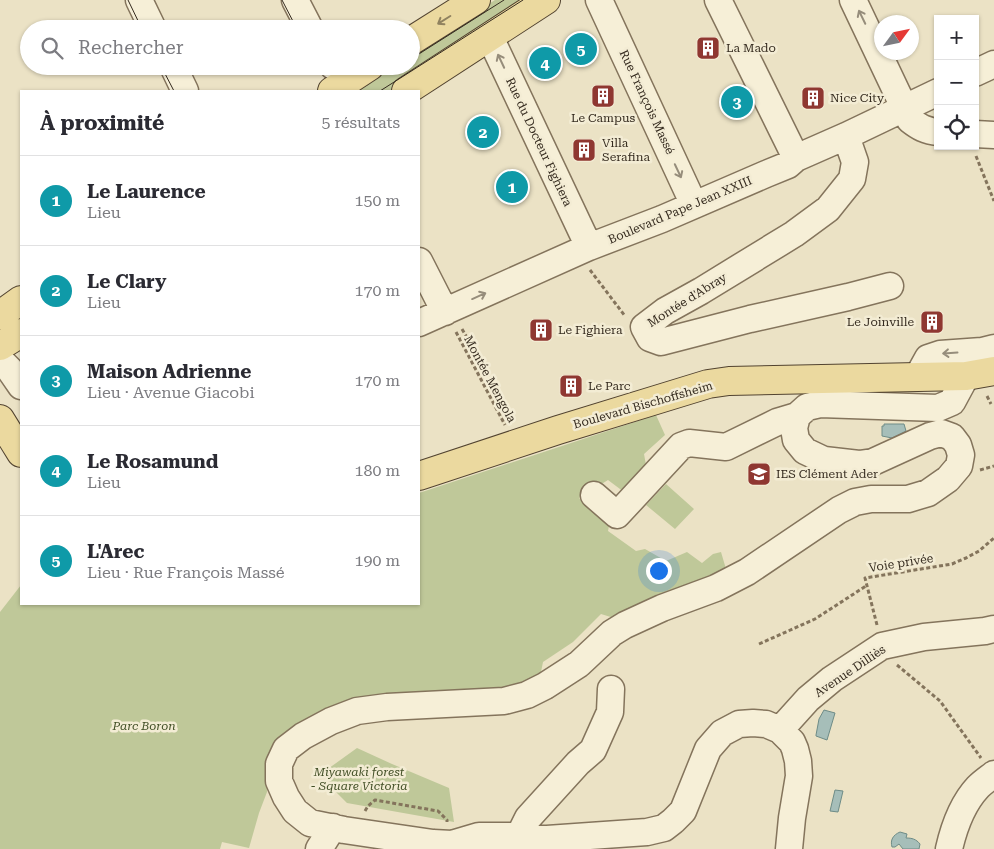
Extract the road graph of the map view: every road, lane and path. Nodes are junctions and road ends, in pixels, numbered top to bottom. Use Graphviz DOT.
graph roads {
  1 [pos="139,0"];
  2 [pos="295,0"];
  3 [pos="476,0"];
  4 [pos="546,0"];
  5 [pos="600,0"];
  6 [pos="718,0"];
  7 [pos="853,0"];
  8 [pos="149,20"];
  9 [pos="305,20"];
  10 [pos="420,35"];
  11 [pos="490,37"];
  12 [pos="994,64"];
  13 [pos="979,72"];
  14 [pos="177,75"];
  15 [pos="357,75"];
  16 [pos="185,90"];
  17 [pos="334,90"];
  18 [pos="408,90"];
  19 [pos="934,94"];
  20 [pos="905,108"];
  21 [pos="934,131"];
  22 [pos="994,135"];
  23 [pos="846,136"];
  24 [pos="979,143"];
  25 [pos="978,150"];
  26 [pos="796,158"];
  27 [pos="994,201"];
  28 [pos="694,205"];
  29 [pos="583,250"];
  30 [pos="420,262"];
  31 [pos="890,286"];
  32 [pos="20,301"];
  33 [pos="0,315"];
  34 [pos="420,323"];
  35 [pos="455,324"];
  36 [pos="644,327"];
  37 [pos="20,334"];
  38 [pos="0,346"];
  39 [pos="473,348"];
  40 [pos="994,348"];
  41 [pos="0,360"];
  42 [pos="994,371"];
  43 [pos="918,376"];
  44 [pos="966,376"];
  45 [pos="20,385"];
  46 [pos="797,416"];
  47 [pos="0,419"];
  48 [pos="505,426"];
  49 [pos="20,451"];
  50 [pos="420,476"];
  51 [pos="594,495"];
  52 [pos="994,538"];
  53 [pos="866,586"];
  54 [pos="878,629"];
  55 [pos="994,629"];
  56 [pos="759,644"];
  57 [pos="892,661"];
  58 [pos="611,689"];
  59 [pos="780,730"];
  60 [pos="994,774"];
  61 [pos="364,814"];
  62 [pos="448,826"];
  63 [pos="333,827"];
  64 [pos="521,838"];
  65 [pos="319,849"];
  66 [pos="789,849"];
  67 [pos="950,849"];
  1 -- 8 [label="street"];
  2 -- 9 [label="street"];
  3 -- 10 [label="main road, one-way"];
  4 -- 11 [label="main road"];
  5 -- 28 [label="street, Rue François Massé, one-way"];
  6 -- 26 [label="street"];
  20 -- 7 [label="street, one-way"];
  11 -- 18 [label="main road"];
  29 -- 11 [label="street, Rue du Docteur Fighiera, one-way"];
  12 -- 13 [label="street"];
  14 -- 16 [label="street"];
  15 -- 17 [label="main road"];
  19 -- 20 [label="street, Boulevard Pape Jean XXIII"];
  20 -- 21 [label="street"];
  20 -- 23 [label="street, Boulevard Pape Jean XXIII"];
  22 -- 24 [label="street"];
  23 -- 26 [label="street, Boulevard Pape Jean XXIII"];
  23 -- 36 [label="street, Montée d'Abray"];
  25 -- 27 [label="path"];
  26 -- 28 [label="street, Boulevard Pape Jean XXIII"];
  28 -- 29 [label="street, Boulevard Pape Jean XXIII"];
  35 -- 29 [label="street, Boulevard Pape Jean XXIII, one-way"];
  29 -- 36 [label="path"];
  30 -- 35 [label="street"];
  31 -- 36 [label="street, Montée d'Abray"];
  32 -- 33 [label="main road"];
  34 -- 35 [label="street, Boulevard Pape Jean XXIII"];
  35 -- 39 [label="path"];
  35 -- 48 [label="path, Montée Mengola"];
  37 -- 38 [label="main road"];
  40 -- 43 [label="street, one-way"];
  41 -- 45 [label="street"];
  42 -- 44 [label="main road, Boulevard Bischoffsheim"];
  43 -- 44 [label="main road, Boulevard Bischoffsheim"];
  43 -- 50 [label="main road, Boulevard Bischoffsheim"];
  44 -- 46 [label="street"];
  46 -- 51 [label="street"];
  46 -- 63 [label="street"];
  47 -- 49 [label="main road"];
  52 -- 53 [label="path, Voie privée"];
  53 -- 54 [label="path, Voie privée"];
  53 -- 56 [label="path"];
  55 -- 59 [label="street, Avenue Dilliès"];
  57 -- 60 [label="path"];
  58 -- 64 [label="street"];
  59 -- 64 [label="street"];
  59 -- 66 [label="street"];
  60 -- 67 [label="street"];
  61 -- 62 [label="path"];
  63 -- 64 [label="street"];
  63 -- 65 [label="street"];
}
